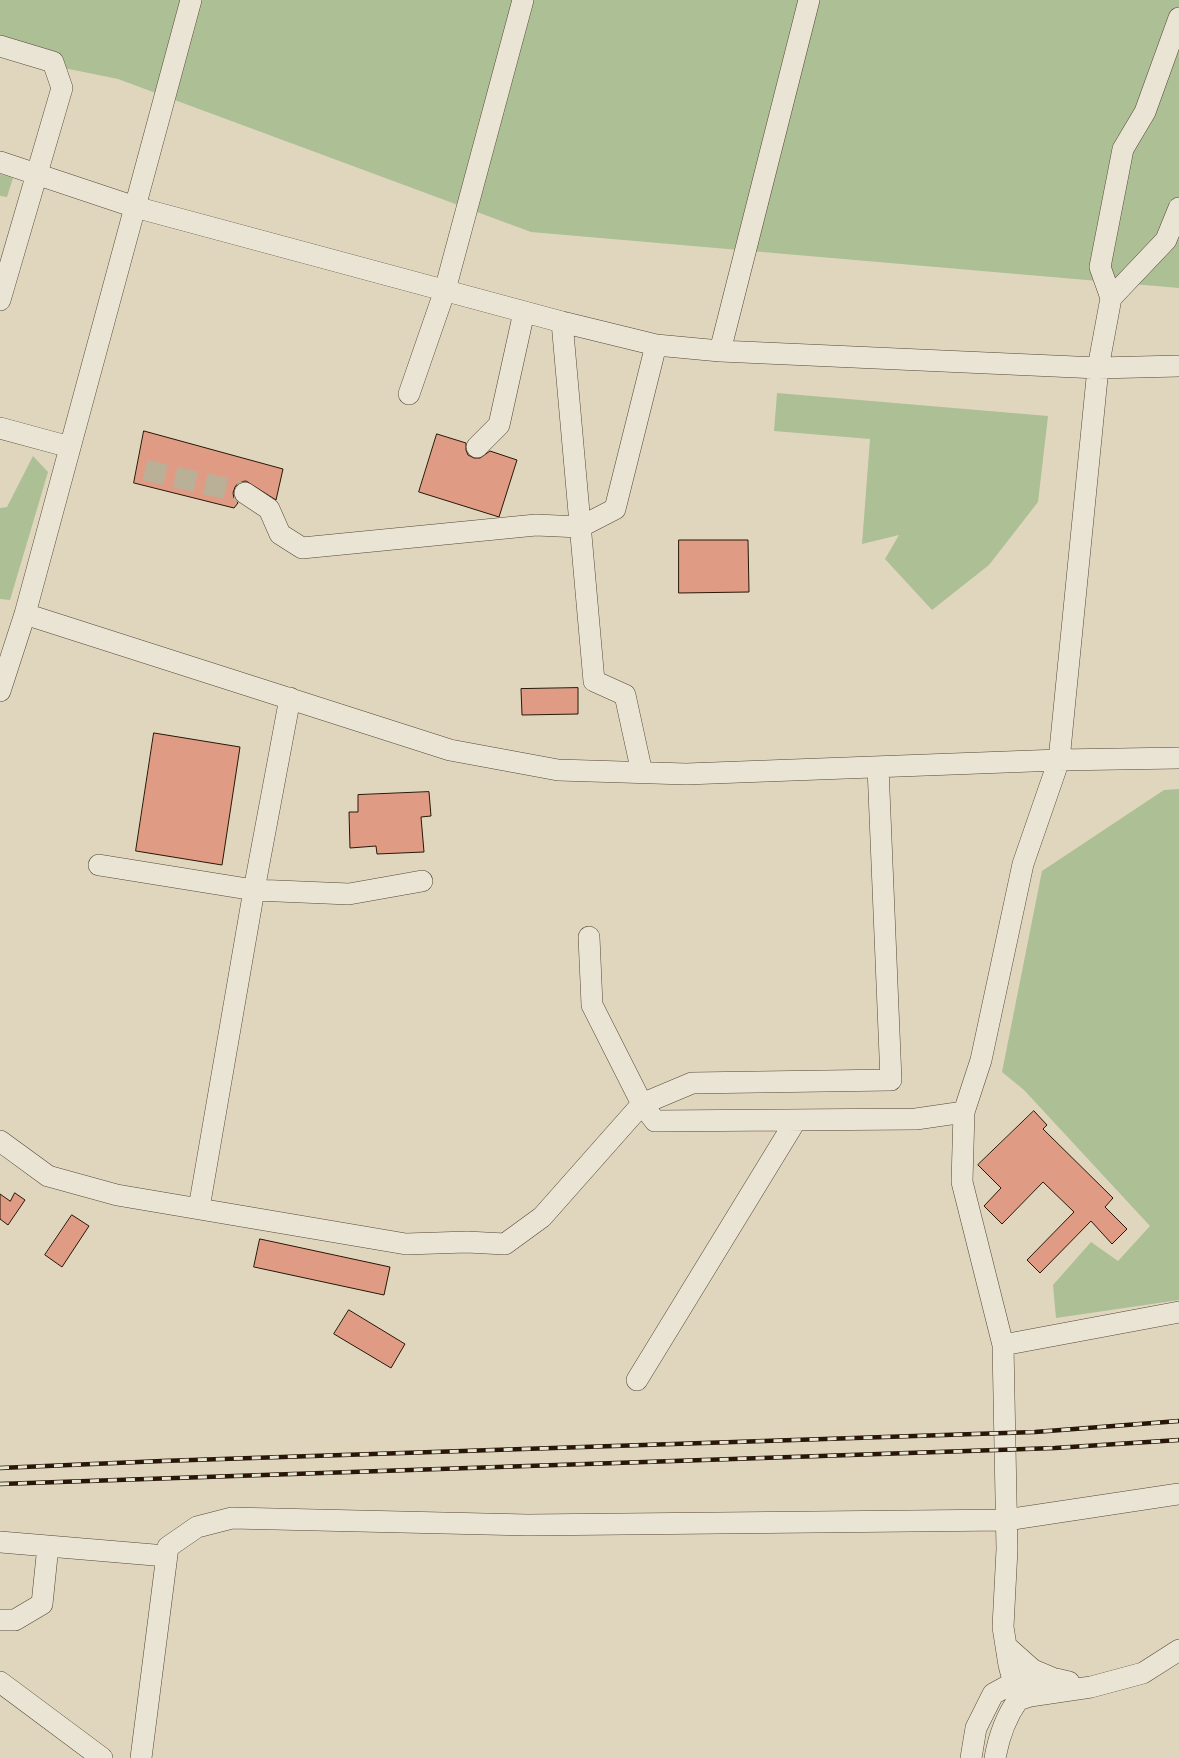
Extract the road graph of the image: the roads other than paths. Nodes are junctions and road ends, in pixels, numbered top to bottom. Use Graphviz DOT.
graph roads {
  1 [pos="191,0"];
  2 [pos="523,0"];
  3 [pos="809,0"];
  4 [pos="1179,18"];
  5 [pos="0,46"];
  6 [pos="0,162"];
  7 [pos="36,174"];
  8 [pos="135,207"];
  9 [pos="1179,208"];
  10 [pos="445,290"];
  11 [pos="1111,298"];
  12 [pos="0,300"];
  13 [pos="524,312"];
  14 [pos="562,322"];
  15 [pos="656,345"];
  16 [pos="720,351"];
  17 [pos="1179,366"];
  18 [pos="1098,368"];
  19 [pos="409,394"];
  20 [pos="0,428"];
  21 [pos="70,447"];
  22 [pos="477,447"];
  23 [pos="245,493"];
  24 [pos="580,527"];
  25 [pos="25,614"];
  26 [pos="0,691"];
  27 [pos="290,698"];
  28 [pos="1179,758"];
  29 [pos="1059,760"];
  30 [pos="878,767"];
  31 [pos="642,773"];
  32 [pos="99,865"];
  33 [pos="422,881"];
  34 [pos="254,890"];
  35 [pos="589,937"];
  36 [pos="642,1104"];
  37 [pos="964,1112"];
  38 [pos="796,1120"];
  39 [pos="0,1141"];
  40 [pos="198,1208"];
  41 [pos="1179,1312"];
  42 [pos="1003,1345"];
  43 [pos="637,1380"];
  44 [pos="1179,1494"];
  45 [pos="1006,1520"];
  46 [pos="0,1542"];
  47 [pos="48,1546"];
  48 [pos="166,1556"];
  49 [pos="0,1620"];
  50 [pos="1004,1636"];
  51 [pos="1179,1650"];
  52 [pos="1056,1679"];
  53 [pos="0,1682"];
  54 [pos="1091,1687"];
  55 [pos="1011,1690"];
  56 [pos="98,1756"];
  57 [pos="115,1758"];
  58 [pos="140,1758"];
  59 [pos="971,1758"];
  60 [pos="995,1758"];
  1 -- 8 [label="street"];
  2 -- 10 [label="street"];
  3 -- 16 [label="street"];
  4 -- 11 [label="street"];
  5 -- 7 [label="street"];
  6 -- 7 [label="street"];
  7 -- 8 [label="street"];
  7 -- 12 [label="street"];
  8 -- 10 [label="street"];
  8 -- 21 [label="street"];
  9 -- 11 [label="street"];
  10 -- 13 [label="street"];
  10 -- 19 [label="street"];
  11 -- 18 [label="street"];
  13 -- 14 [label="street"];
  13 -- 22 [label="street"];
  14 -- 15 [label="street"];
  14 -- 24 [label="street"];
  15 -- 16 [label="street"];
  15 -- 24 [label="street"];
  16 -- 18 [label="street"];
  17 -- 18 [label="street"];
  18 -- 29 [label="street"];
  20 -- 21 [label="street"];
  21 -- 25 [label="street"];
  23 -- 24 [label="street"];
  24 -- 31 [label="street"];
  25 -- 26 [label="street"];
  25 -- 27 [label="street"];
  27 -- 31 [label="street"];
  27 -- 34 [label="street"];
  28 -- 29 [label="street"];
  29 -- 30 [label="street"];
  29 -- 37 [label="street"];
  30 -- 31 [label="street"];
  30 -- 36 [label="street"];
  32 -- 34 [label="street"];
  33 -- 34 [label="street"];
  34 -- 40 [label="street"];
  35 -- 36 [label="street"];
  36 -- 38 [label="street"];
  36 -- 40 [label="street"];
  37 -- 38 [label="street"];
  37 -- 42 [label="street"];
  38 -- 43 [label="street"];
  39 -- 40 [label="street"];
  41 -- 42 [label="street"];
  42 -- 45 [label="street"];
  44 -- 45 [label="street"];
  45 -- 48 [label="street"];
  45 -- 50 [label="street"];
  46 -- 47 [label="street"];
  47 -- 48 [label="street"];
  47 -- 49 [label="street"];
  48 -- 58 [label="street"];
  50 -- 52 [label="street"];
  50 -- 55 [label="street"];
  51 -- 54 [label="street"];
  52 -- 54 [label="street"];
  52 -- 55 [label="street"];
  53 -- 56 [label="street"];
  54 -- 55 [label="street"];
  55 -- 59 [label="street"];
  55 -- 60 [label="street"];
  56 -- 57 [label="street"];
}
